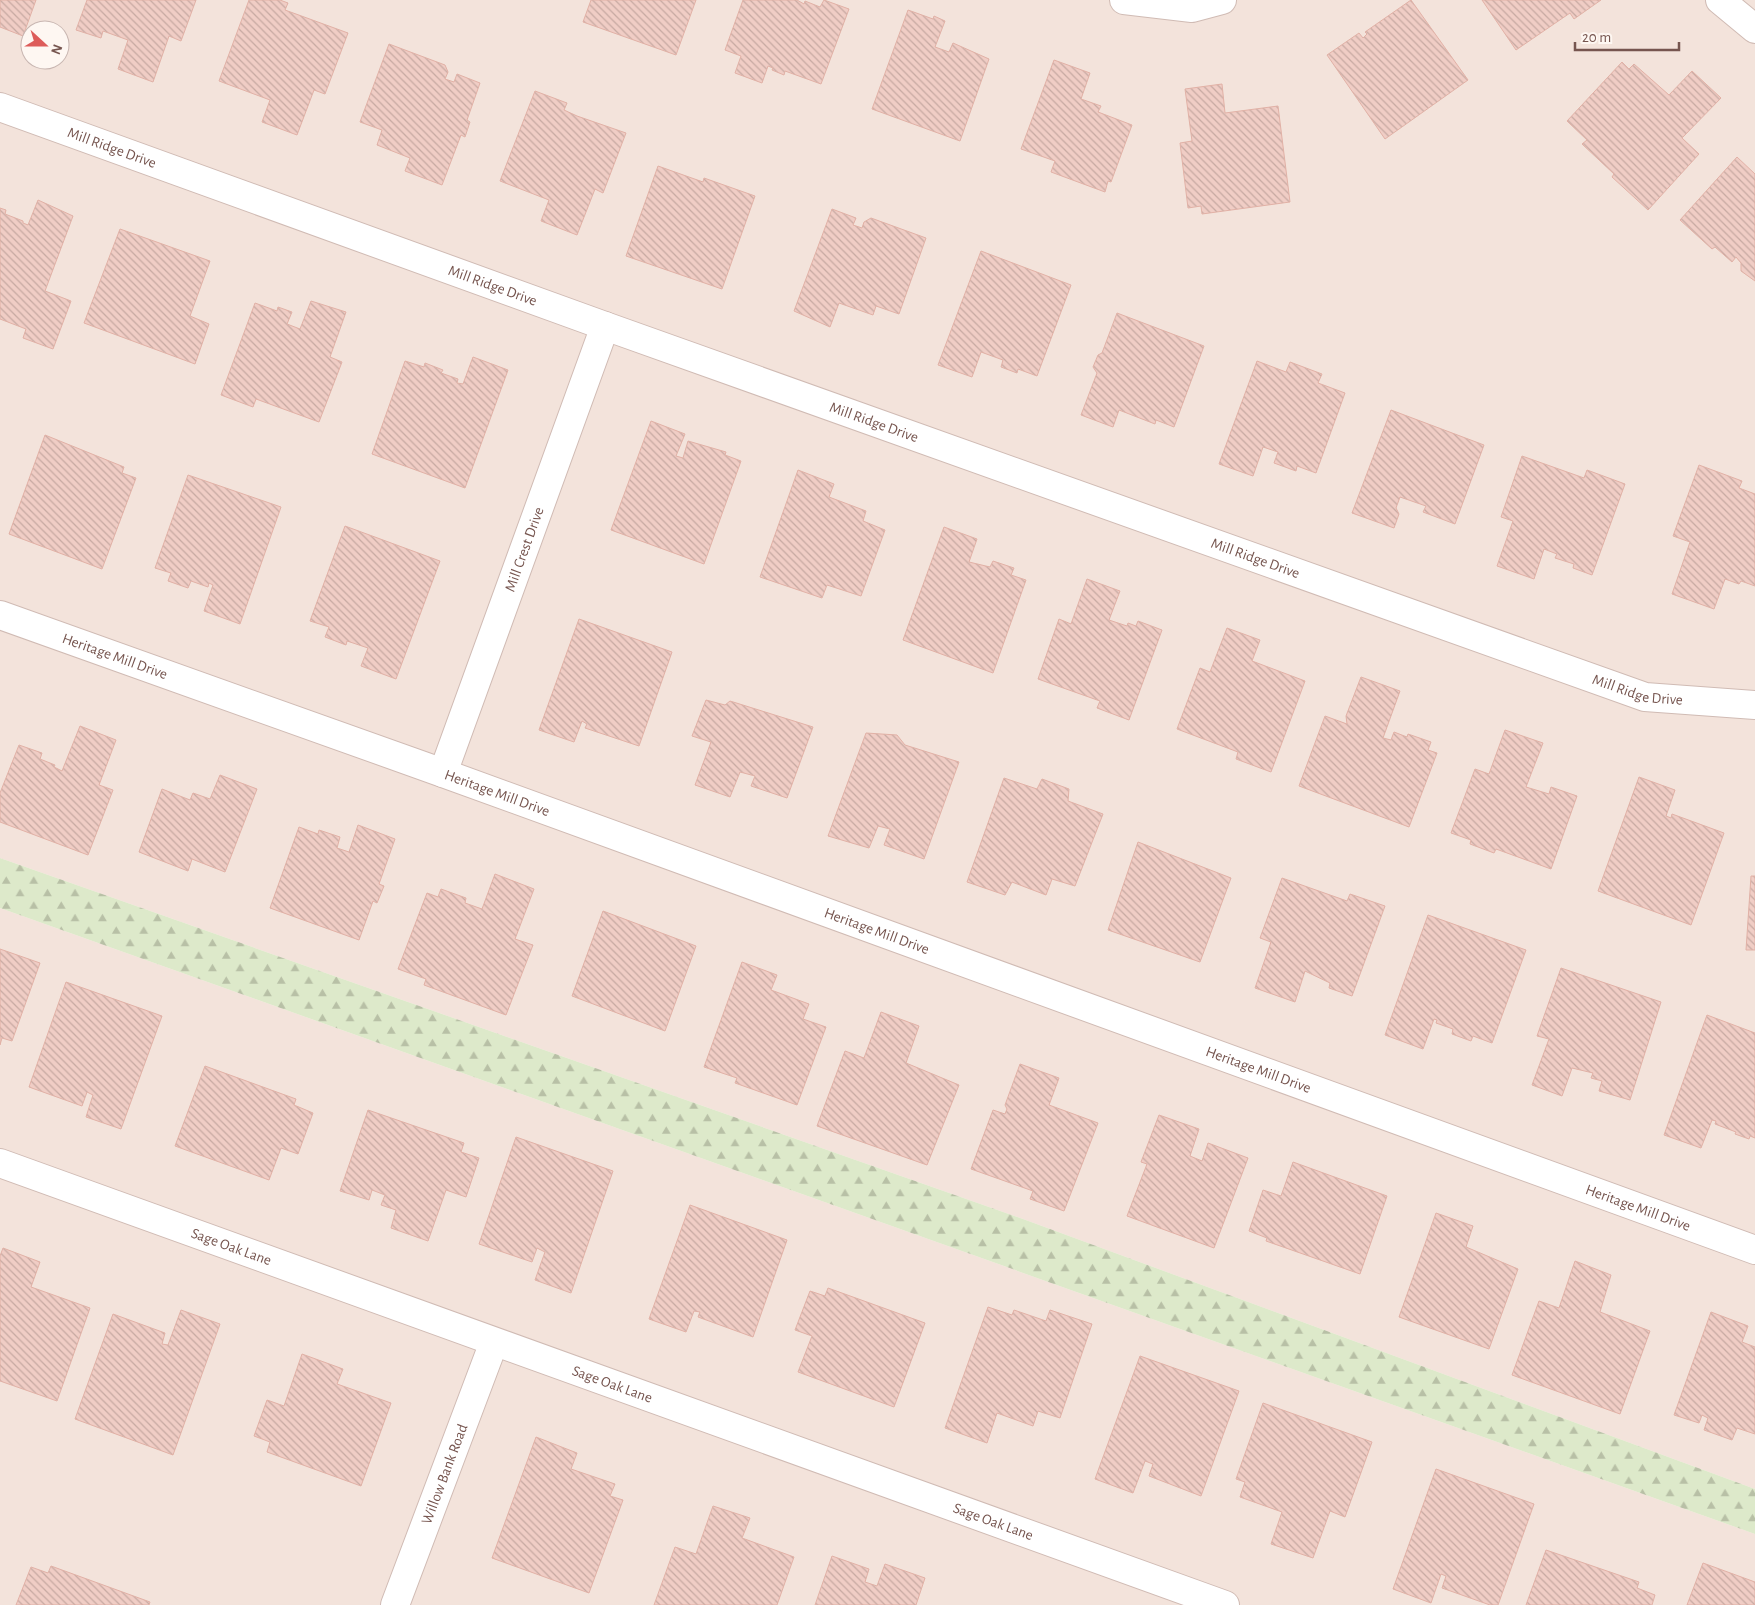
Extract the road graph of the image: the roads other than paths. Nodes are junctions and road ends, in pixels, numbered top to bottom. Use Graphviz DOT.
graph roads {
  1 [pos="1124,0"];
  2 [pos="1222,0"];
  3 [pos="1720,0"];
  4 [pos="1755,29"];
  5 [pos="0,107"];
  6 [pos="606,326"];
  7 [pos="0,615"];
  8 [pos="1755,705"];
  9 [pos="443,773"];
  10 [pos="0,1163"];
  11 [pos="1755,1250"];
  12 [pos="494,1342"];
  13 [pos="395,1605"];
  14 [pos="1225,1605"];
  1 -- 2 [label="street"];
  3 -- 4 [label="street"];
  5 -- 6 [label="street, Mill Ridge Drive"];
  6 -- 8 [label="street, Mill Ridge Drive"];
  6 -- 9 [label="street, Mill Crest Drive"];
  7 -- 9 [label="street, Heritage Mill Drive"];
  9 -- 11 [label="street, Heritage Mill Drive"];
  10 -- 12 [label="street, Sage Oak Lane"];
  12 -- 13 [label="street, Willow Bank Road"];
  12 -- 14 [label="street, Sage Oak Lane"];
}
